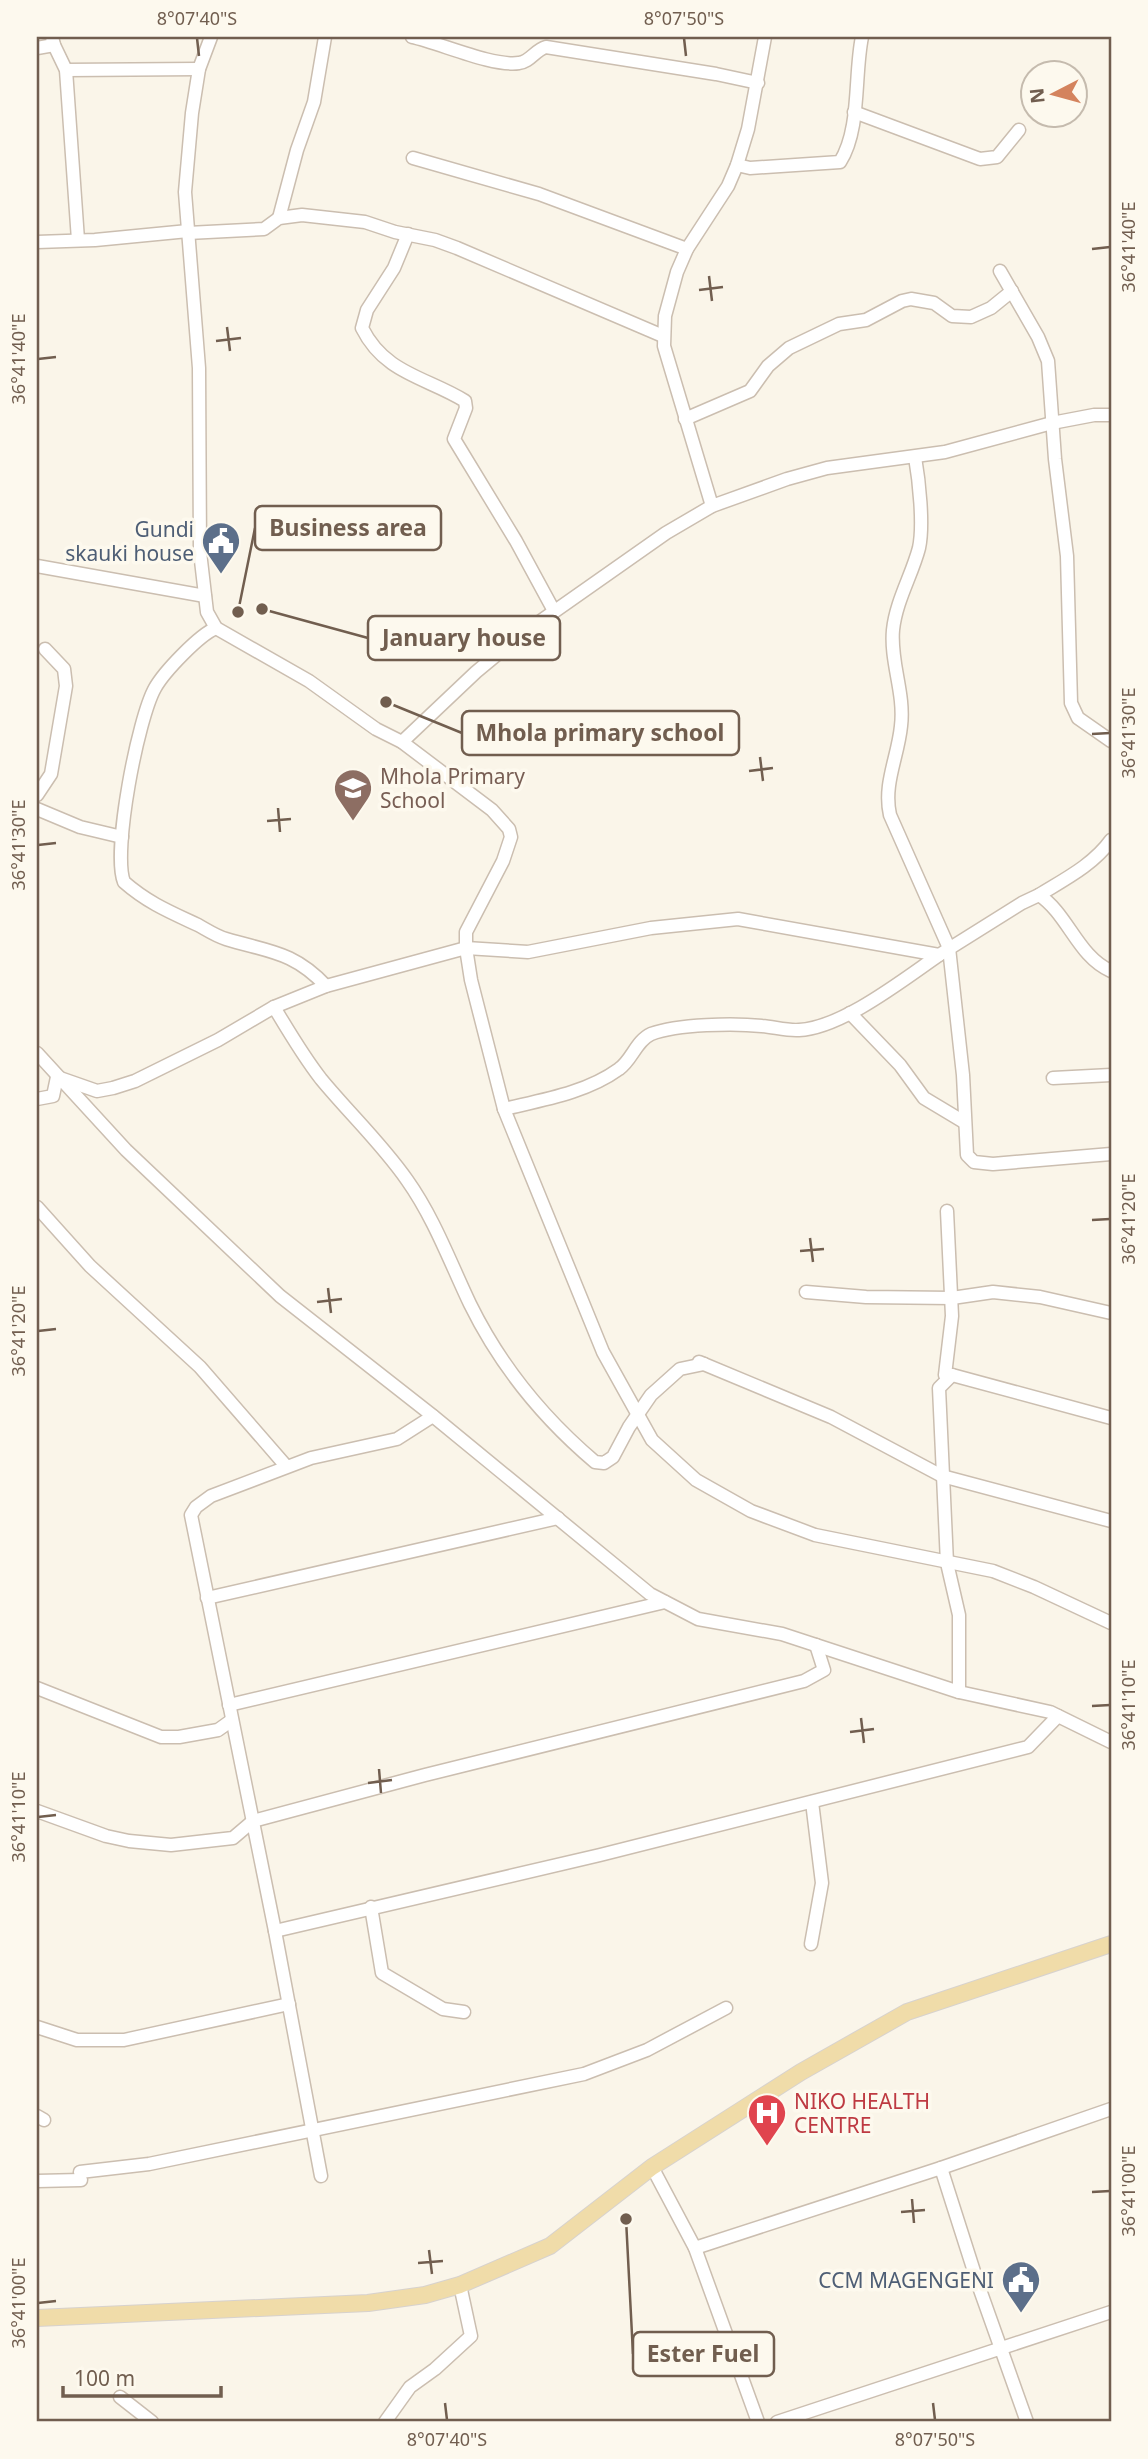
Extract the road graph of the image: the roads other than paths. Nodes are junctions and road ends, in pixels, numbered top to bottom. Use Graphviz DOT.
graph roads {
  1 [pos="211,37"];
  2 [pos="325,37"];
  3 [pos="412,37"];
  4 [pos="765,37"];
  5 [pos="862,37"];
  6 [pos="53,41"];
  7 [pos="37,48"];
  8 [pos="66,69"];
  9 [pos="199,69"];
  10 [pos="758,83"];
  11 [pos="854,112"];
  12 [pos="1019,130"];
  13 [pos="413,158"];
  14 [pos="737,165"];
  15 [pos="279,218"];
  16 [pos="188,232"];
  17 [pos="408,234"];
  18 [pos="78,240"];
  19 [pos="37,242"];
  20 [pos="687,249"];
  21 [pos="1000,271"];
  22 [pos="1012,291"];
  23 [pos="663,336"];
  24 [pos="1111,415"];
  25 [pos="685,419"];
  26 [pos="1052,423"];
  27 [pos="915,457"];
  28 [pos="712,506"];
  29 [pos="37,566"];
  30 [pos="205,596"];
  31 [pos="554,611"];
  32 [pos="216,628"];
  33 [pos="45,649"];
  34 [pos="402,741"];
  35 [pos="1111,741"];
  36 [pos="37,795"];
  37 [pos="37,809"];
  38 [pos="122,837"];
  39 [pos="1111,840"];
  40 [pos="1039,895"];
  41 [pos="466,948"];
  42 [pos="944,952"];
  43 [pos="1111,971"];
  44 [pos="326,986"];
  45 [pos="274,1007"];
  46 [pos="850,1013"];
  47 [pos="37,1053"];
  48 [pos="1111,1075"];
  49 [pos="57,1077"];
  50 [pos="1053,1078"];
  51 [pos="37,1099"];
  52 [pos="504,1109"];
  53 [pos="964,1122"];
  54 [pos="1111,1154"];
  55 [pos="37,1207"];
  56 [pos="947,1211"];
  57 [pos="806,1292"];
  58 [pos="951,1298"];
  59 [pos="1111,1313"];
  60 [pos="952,1375"];
  61 [pos="636,1414"];
  62 [pos="433,1416"];
  63 [pos="1111,1418"];
  64 [pos="286,1466"];
  65 [pos="942,1476"];
  66 [pos="558,1518"];
  67 [pos="1111,1521"];
  68 [pos="947,1563"];
  69 [pos="207,1598"];
  70 [pos="665,1602"];
  71 [pos="1111,1623"];
  72 [pos="816,1645"];
  73 [pos="37,1688"];
  74 [pos="959,1692"];
  75 [pos="229,1705"];
  76 [pos="1058,1716"];
  77 [pos="232,1720"];
  78 [pos="1111,1742"];
  79 [pos="812,1802"];
  80 [pos="37,1811"];
  81 [pos="253,1821"];
  82 [pos="371,1907"];
  83 [pos="275,1931"];
  84 [pos="811,1944"];
  85 [pos="1111,1944"];
  86 [pos="289,2004"];
  87 [pos="726,2007"];
  88 [pos="464,2012"];
  89 [pos="37,2027"];
  90 [pos="1111,2109"];
  91 [pos="312,2131"];
  92 [pos="652,2167"];
  93 [pos="941,2168"];
  94 [pos="321,2176"];
  95 [pos="37,2181"];
  96 [pos="695,2248"];
  97 [pos="460,2285"];
  98 [pos="1111,2312"];
  99 [pos="37,2318"];
  100 [pos="1001,2350"];
  101 [pos="120,2397"];
  102 [pos="152,2422"];
  103 [pos="385,2422"];
  104 [pos="758,2422"];
  105 [pos="777,2422"];
  106 [pos="1027,2422"];
  1 -- 9 [label="street"];
  2 -- 15 [label="street"];
  3 -- 10 [label="street"];
  4 -- 10 [label="street"];
  5 -- 11 [label="street"];
  6 -- 7 [label="street"];
  6 -- 8 [label="street"];
  8 -- 9 [label="street"];
  8 -- 18 [label="street"];
  9 -- 16 [label="street"];
  10 -- 14 [label="street"];
  11 -- 12 [label="street"];
  11 -- 14 [label="street"];
  13 -- 20 [label="street"];
  14 -- 20 [label="street"];
  15 -- 16 [label="street"];
  15 -- 17 [label="street"];
  16 -- 18 [label="street"];
  16 -- 30 [label="street"];
  17 -- 23 [label="street"];
  17 -- 31 [label="street"];
  18 -- 19 [label="street"];
  20 -- 23 [label="street"];
  21 -- 22 [label="street"];
  22 -- 25 [label="street"];
  22 -- 26 [label="street"];
  23 -- 25 [label="street"];
  24 -- 26 [label="street"];
  25 -- 28 [label="street"];
  26 -- 27 [label="street"];
  26 -- 35 [label="street"];
  27 -- 28 [label="street"];
  27 -- 42 [label="street"];
  28 -- 31 [label="street"];
  29 -- 30 [label="street"];
  30 -- 32 [label="street"];
  31 -- 34 [label="street"];
  32 -- 34 [label="street"];
  32 -- 38 [label="street"];
  33 -- 36 [label="street"];
  34 -- 41 [label="street"];
  37 -- 38 [label="street"];
  38 -- 44 [label="street"];
  39 -- 40 [label="street"];
  40 -- 42 [label="street"];
  40 -- 43 [label="street"];
  41 -- 42 [label="street"];
  41 -- 44 [label="street"];
  41 -- 52 [label="street"];
  42 -- 46 [label="street"];
  42 -- 53 [label="street"];
  44 -- 45 [label="street"];
  45 -- 49 [label="street"];
  45 -- 61 [label="street"];
  46 -- 52 [label="street"];
  46 -- 53 [label="street"];
  47 -- 49 [label="street"];
  48 -- 50 [label="street"];
  49 -- 51 [label="street"];
  49 -- 62 [label="street"];
  52 -- 61 [label="street"];
  53 -- 54 [label="street"];
  55 -- 64 [label="street"];
  56 -- 58 [label="street"];
  57 -- 58 [label="street"];
  58 -- 59 [label="street"];
  58 -- 60 [label="street"];
  60 -- 63 [label="street"];
  60 -- 65 [label="street"];
  61 -- 65 [label="street"];
  61 -- 68 [label="street"];
  62 -- 64 [label="street"];
  62 -- 66 [label="street"];
  64 -- 69 [label="street"];
  65 -- 67 [label="street"];
  65 -- 68 [label="street"];
  66 -- 69 [label="street"];
  66 -- 70 [label="street"];
  68 -- 71 [label="street"];
  68 -- 74 [label="street"];
  69 -- 75 [label="street"];
  70 -- 72 [label="street"];
  70 -- 75 [label="street"];
  72 -- 74 [label="street"];
  72 -- 81 [label="street"];
  73 -- 77 [label="street"];
  74 -- 76 [label="street"];
  75 -- 77 [label="street"];
  76 -- 78 [label="street"];
  76 -- 79 [label="street"];
  77 -- 81 [label="street"];
  79 -- 82 [label="street"];
  79 -- 84 [label="street"];
  80 -- 81 [label="street"];
  81 -- 83 [label="street"];
  82 -- 83 [label="street"];
  82 -- 88 [label="street"];
  83 -- 86 [label="street"];
  85 -- 92 [label="main road"];
  86 -- 89 [label="street"];
  86 -- 91 [label="street"];
  87 -- 91 [label="street"];
  90 -- 93 [label="street"];
  91 -- 94 [label="street"];
  91 -- 95 [label="street"];
  92 -- 96 [label="street"];
  92 -- 97 [label="main road"];
  93 -- 96 [label="street"];
  93 -- 100 [label="street"];
  96 -- 104 [label="street"];
  97 -- 99 [label="main road"];
  97 -- 103 [label="street"];
  98 -- 100 [label="street"];
  100 -- 105 [label="street"];
  100 -- 106 [label="street"];
  101 -- 102 [label="street"];
}
